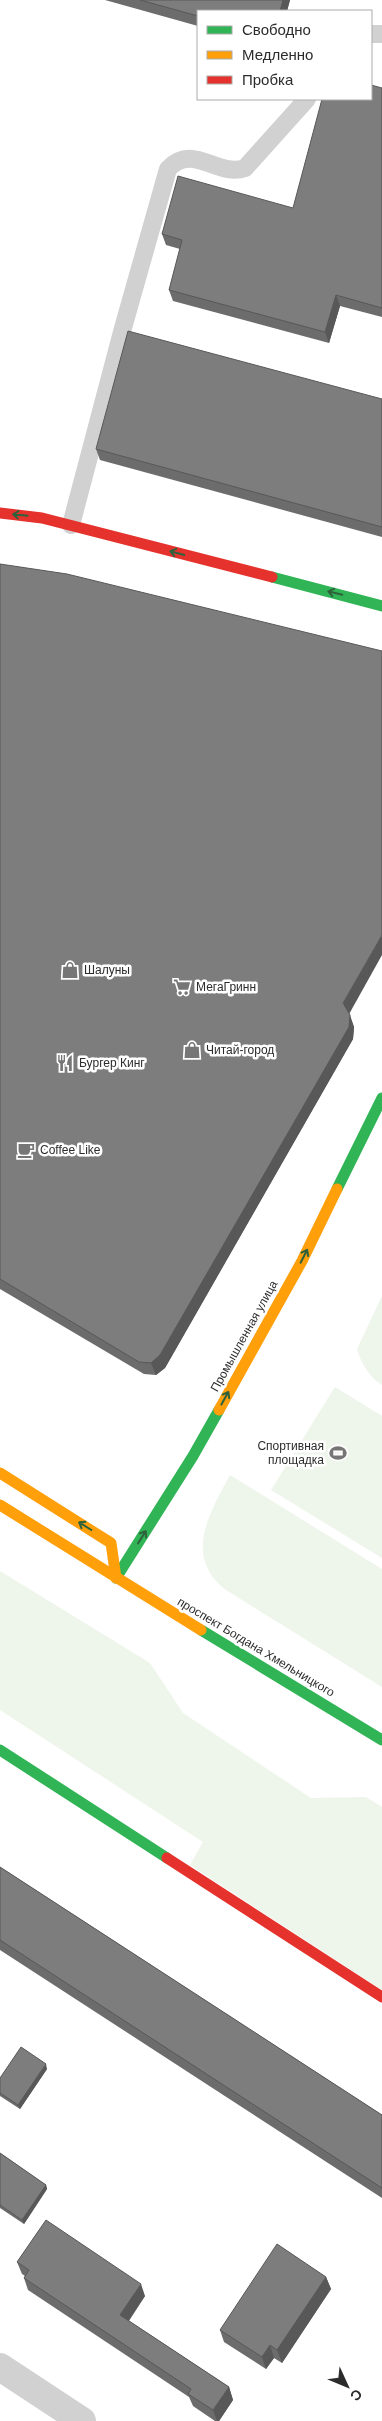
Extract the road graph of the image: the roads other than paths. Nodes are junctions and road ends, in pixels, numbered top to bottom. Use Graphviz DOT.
graph roads {
  1 [pos="306,100"];
  2 [pos="0,513"];
  3 [pos="72,526"];
  4 [pos="382,606"];
  5 [pos="382,1098"];
  6 [pos="0,1473"];
  7 [pos="0,1505"];
  8 [pos="116,1578"];
  9 [pos="382,1740"];
  10 [pos="0,1750"];
  11 [pos="382,1997"];
  12 [pos="0,2367"];
  13 [pos="82,2421"];
  1 -- 3 [label="lane"];
  3 -- 2 [label="street, one-way"];
  4 -- 3 [label="street, one-way"];
  8 -- 5 [label="street, Промышленная улица, one-way"];
  8 -- 6 [label="street, one-way"];
  7 -- 8 [label="street, проспект Богдана Хмельницкого"];
  8 -- 9 [label="street, проспект Богдана Хмельницкого"];
  10 -- 11 [label="street"];
  12 -- 13 [label="street"];
}
